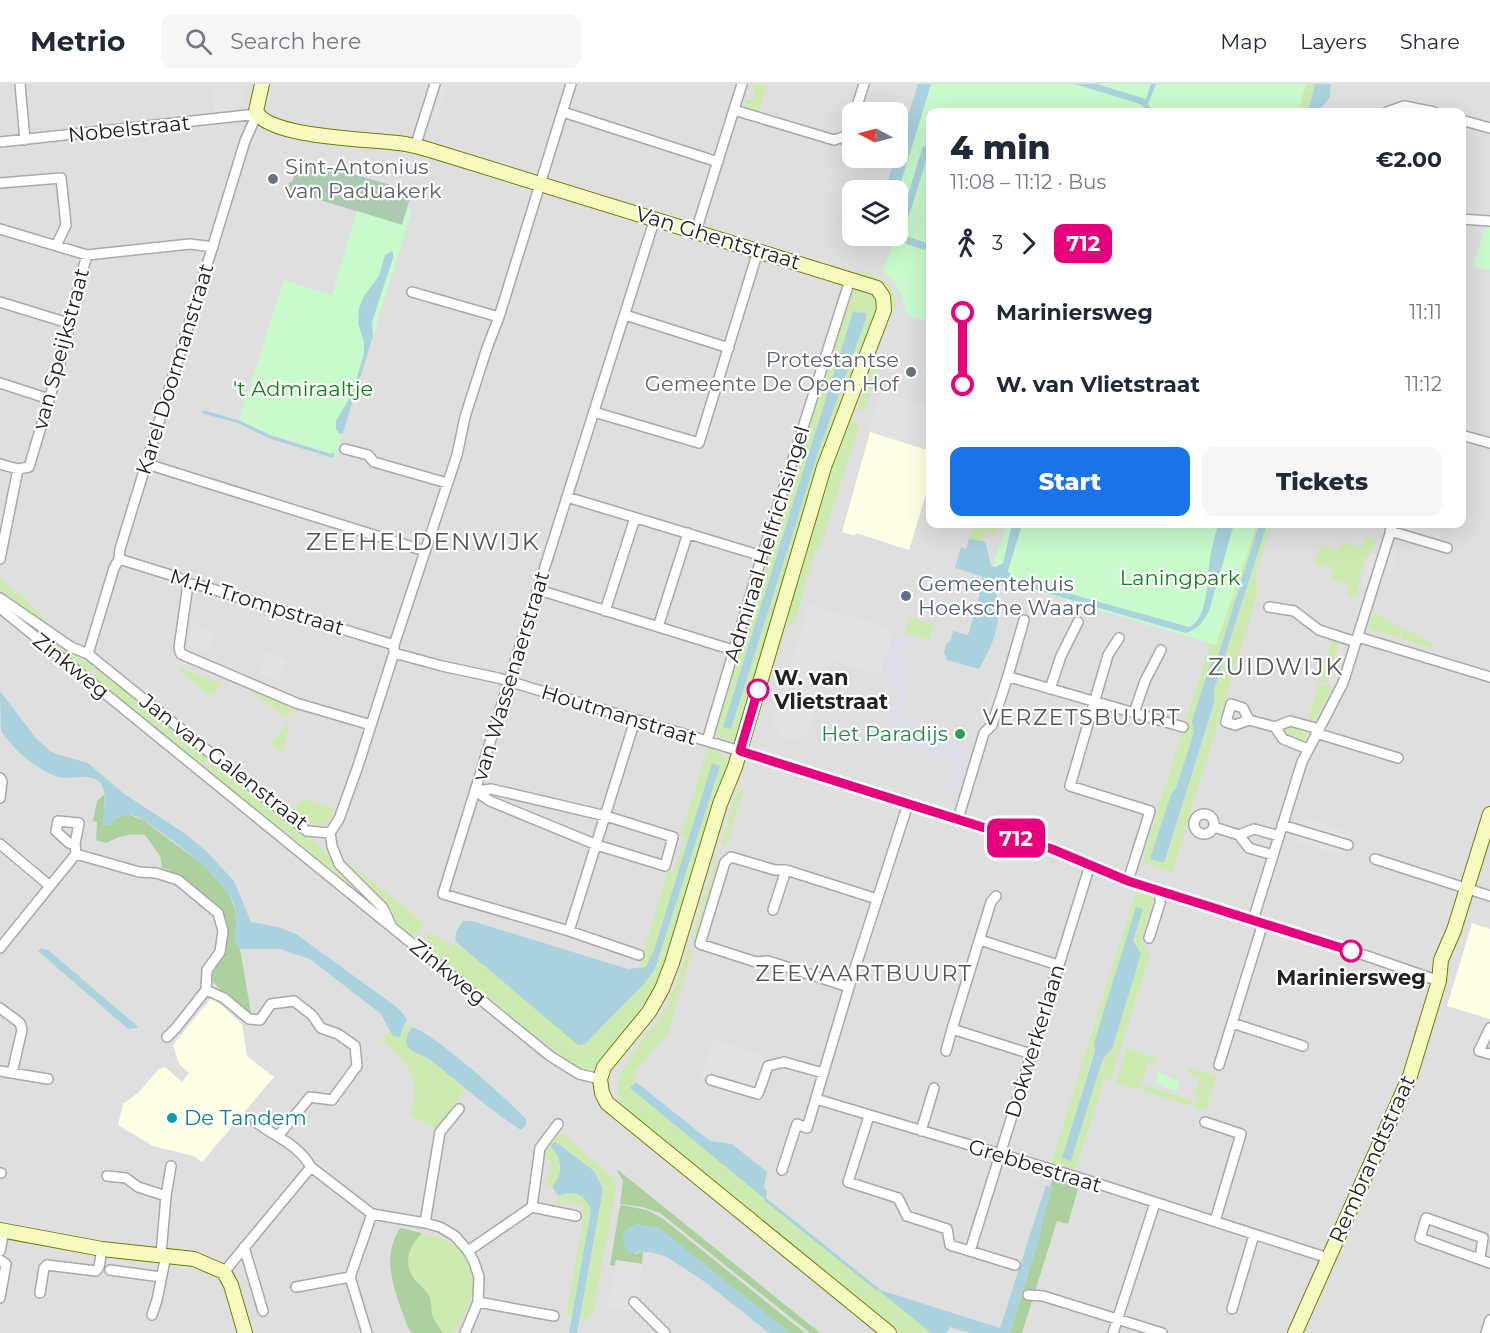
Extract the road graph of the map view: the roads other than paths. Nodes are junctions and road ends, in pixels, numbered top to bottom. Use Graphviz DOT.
graph roads {
  1 [pos="20,84"];
  2 [pos="262,84"];
  3 [pos="435,84"];
  4 [pos="572,84"];
  5 [pos="742,84"];
  6 [pos="864,84"];
  7 [pos="858,102"];
  8 [pos="1398,108"];
  9 [pos="1414,108"];
  10 [pos="734,110"];
  11 [pos="563,112"];
  12 [pos="257,114"];
  13 [pos="1466,121"];
  14 [pos="1490,128"];
  15 [pos="842,138"];
  16 [pos="25,140"];
  17 [pos="0,142"];
  18 [pos="415,147"];
  19 [pos="718,162"];
  20 [pos="0,183"];
  21 [pos="540,184"];
  22 [pos="655,218"];
  23 [pos="1466,219"];
  24 [pos="1490,221"];
  25 [pos="0,229"];
  26 [pos="696,231"];
  27 [pos="56,246"];
  28 [pos="213,247"];
  29 [pos="758,251"];
  30 [pos="87,255"];
  31 [pos="850,280"];
  32 [pos="412,292"];
  33 [pos="0,302"];
  34 [pos="625,315"];
  35 [pos="499,317"];
  36 [pos="68,323"];
  37 [pos="729,348"];
  38 [pos="0,383"];
  39 [pos="49,399"];
  40 [pos="594,412"];
  41 [pos="1466,436"];
  42 [pos="1490,442"];
  43 [pos="345,448"];
  44 [pos="0,464"];
  45 [pos="147,464"];
  46 [pos="18,469"];
  47 [pos="447,483"];
  48 [pos="567,497"];
  49 [pos="635,518"];
  50 [pos="1391,528"];
  51 [pos="1394,528"];
  52 [pos="688,533"];
  53 [pos="1447,548"];
  54 [pos="425,551"];
  55 [pos="762,556"];
  56 [pos="0,559"];
  57 [pos="120,559"];
  58 [pos="188,584"];
  59 [pos="538,590"];
  60 [pos="0,598"];
  61 [pos="1269,607"];
  62 [pos="0,608"];
  63 [pos="606,610"];
  64 [pos="1024,620"];
  65 [pos="1078,622"];
  66 [pos="658,627"];
  67 [pos="1119,638"];
  68 [pos="1357,639"];
  69 [pos="394,649"];
  70 [pos="733,650"];
  71 [pos="1161,650"];
  72 [pos="88,654"];
  73 [pos="1490,677"];
  74 [pos="1007,679"];
  75 [pos="510,682"];
  76 [pos="1050,689"];
  77 [pos="1094,702"];
  78 [pos="1134,713"];
  79 [pos="635,720"];
  80 [pos="1249,720"];
  81 [pos="371,725"];
  82 [pos="1183,727"];
  83 [pos="1275,727"];
  84 [pos="1317,731"];
  85 [pos="707,741"];
  86 [pos="1308,749"];
  87 [pos="740,751"];
  88 [pos="1398,758"];
  89 [pos="0,778"];
  90 [pos="476,790"];
  91 [pos="0,798"];
  92 [pos="908,804"];
  93 [pos="1490,814"];
  94 [pos="606,816"];
  95 [pos="958,819"];
  96 [pos="1282,825"];
  97 [pos="1214,827"];
  98 [pos="330,833"];
  99 [pos="1239,835"];
  100 [pos="1279,836"];
  101 [pos="0,844"];
  102 [pos="1348,845"];
  103 [pos="597,846"];
  104 [pos="1273,855"];
  105 [pos="1374,859"];
  106 [pos="1090,865"];
  107 [pos="786,870"];
  108 [pos="1128,881"];
  109 [pos="50,886"];
  110 [pos="1467,889"];
  111 [pos="1160,891"];
  112 [pos="996,896"];
  113 [pos="1490,896"];
  114 [pos="877,899"];
  115 [pos="773,910"];
  116 [pos="1253,920"];
  117 [pos="1263,923"];
  118 [pos="392,927"];
  119 [pos="569,931"];
  120 [pos="1149,939"];
  121 [pos="980,940"];
  122 [pos="0,948"];
  123 [pos="639,955"];
  124 [pos="1058,965"];
  125 [pos="1439,981"];
  126 [pos="849,987"];
  127 [pos="206,990"];
  128 [pos="0,1008"];
  129 [pos="1232,1023"];
  130 [pos="1490,1028"];
  131 [pos="952,1029"];
  132 [pos="167,1037"];
  133 [pos="1303,1046"];
  134 [pos="945,1051"];
  135 [pos="1031,1054"];
  136 [pos="1490,1054"];
  137 [pos="1219,1065"];
  138 [pos="0,1071"];
  139 [pos="12,1073"];
  140 [pos="823,1073"];
  141 [pos="48,1079"];
  142 [pos="600,1079"];
  143 [pos="711,1080"];
  144 [pos="934,1088"];
  145 [pos="816,1099"];
  146 [pos="459,1109"];
  147 [pos="869,1116"];
  148 [pos="256,1122"];
  149 [pos="1205,1122"];
  150 [pos="558,1124"];
  151 [pos="921,1131"];
  152 [pos="279,1135"];
  153 [pos="1000,1155"];
  154 [pos="171,1166"];
  155 [pos="311,1167"];
  156 [pos="782,1170"];
  157 [pos="107,1176"];
  158 [pos="166,1196"];
  159 [pos="1155,1203"];
  160 [pos="532,1207"];
  161 [pos="372,1214"];
  162 [pos="576,1216"];
  163 [pos="1215,1221"];
  164 [pos="425,1223"];
  165 [pos="2,1230"];
  166 [pos="1254,1235"];
  167 [pos="244,1247"];
  168 [pos="102,1250"];
  169 [pos="0,1251"];
  170 [pos="468,1251"];
  171 [pos="970,1251"];
  172 [pos="163,1255"];
  173 [pos="1328,1258"];
  174 [pos="1480,1258"];
  175 [pos="0,1260"];
  176 [pos="1490,1263"];
  177 [pos="1015,1265"];
  178 [pos="111,1270"];
  179 [pos="225,1272"];
  180 [pos="160,1277"];
  181 [pos="350,1277"];
  182 [pos="296,1287"];
  183 [pos="40,1293"];
  184 [pos="1028,1295"];
  185 [pos="0,1298"];
  186 [pos="478,1302"];
  187 [pos="634,1302"];
  188 [pos="1232,1310"];
  189 [pos="263,1311"];
  190 [pos="152,1315"];
  191 [pos="554,1316"];
  192 [pos="1118,1319"];
  193 [pos="1490,1320"];
  194 [pos="245,1333"];
  195 [pos="367,1333"];
  196 [pos="465,1333"];
  197 [pos="665,1333"];
  198 [pos="889,1333"];
  199 [pos="1113,1333"];
  200 [pos="1162,1333"];
  201 [pos="1295,1333"];
  202 [pos="1486,1333"];
  1 -- 16 [label="street"];
  2 -- 12 [label="street, Karel Doormanstraat"];
  3 -- 18 [label="street"];
  4 -- 11 [label="street"];
  5 -- 10 [label="street"];
  6 -- 7 [label="street"];
  8 -- 9 [label="street"];
  10 -- 15 [label="street"];
  10 -- 19 [label="street"];
  11 -- 19 [label="street"];
  11 -- 21 [label="street"];
  12 -- 16 [label="street, Nobelstraat"];
  12 -- 18 [label="street, Van Ghentstraat"];
  12 -- 28 [label="street, Karel Doormanstraat"];
  13 -- 14 [label="street"];
  16 -- 17 [label="street, Nobelstraat"];
  18 -- 21 [label="street, Van Ghentstraat"];
  19 -- 26 [label="street"];
  20 -- 27 [label="street"];
  21 -- 22 [label="street, Van Ghentstraat"];
  21 -- 35 [label="street"];
  22 -- 26 [label="street, Van Ghentstraat"];
  22 -- 34 [label="street, van Wassenaerstraat"];
  23 -- 24 [label="street"];
  25 -- 27 [label="street"];
  26 -- 29 [label="street, Van Ghentstraat"];
  27 -- 30 [label="street"];
  28 -- 30 [label="street, van Speijkstraat"];
  28 -- 45 [label="street, Karel Doormanstraat"];
  29 -- 31 [label="street, Van Ghentstraat"];
  29 -- 37 [label="street"];
  30 -- 36 [label="street, van Speijkstraat"];
  31 -- 55 [label="street, Admiraal Helfrichsingel"];
  31 -- 87 [label="street, Van Ghentstraat"];
  32 -- 35 [label="street"];
  33 -- 36 [label="street"];
  34 -- 37 [label="street"];
  34 -- 40 [label="street, van Wassenaerstraat"];
  35 -- 47 [label="street"];
  36 -- 39 [label="street, van Speijkstraat"];
  37 -- 40 [label="street"];
  38 -- 39 [label="street"];
  39 -- 46 [label="street, van Speijkstraat"];
  40 -- 48 [label="street, van Wassenaerstraat"];
  41 -- 42 [label="street"];
  43 -- 47 [label="street"];
  44 -- 46 [label="street"];
  45 -- 54 [label="street"];
  45 -- 57 [label="street, Karel Doormanstraat"];
  46 -- 56 [label="street, van Speijkstraat"];
  47 -- 54 [label="street"];
  48 -- 49 [label="street"];
  48 -- 59 [label="street, van Wassenaerstraat"];
  49 -- 52 [label="street"];
  49 -- 63 [label="street"];
  50 -- 68 [label="street"];
  51 -- 53 [label="street"];
  52 -- 55 [label="street"];
  52 -- 66 [label="street"];
  54 -- 69 [label="street"];
  55 -- 70 [label="street, Admiraal Helfrichsingel"];
  57 -- 58 [label="street, M.H. Trompstraat"];
  57 -- 72 [label="street, Karel Doormanstraat"];
  58 -- 69 [label="street, M.H. Trompstraat"];
  58 -- 81 [label="street"];
  59 -- 63 [label="street"];
  59 -- 75 [label="street, van Wassenaerstraat"];
  60 -- 72 [label="street, Zinkweg"];
  61 -- 68 [label="street"];
  62 -- 118 [label="street, Zinkweg"];
  63 -- 66 [label="street"];
  64 -- 74 [label="street"];
  65 -- 76 [label="street"];
  66 -- 70 [label="street"];
  67 -- 77 [label="street"];
  68 -- 73 [label="street"];
  68 -- 84 [label="street"];
  69 -- 75 [label="street, Houtmanstraat"];
  69 -- 81 [label="street"];
  70 -- 85 [label="street, Admiraal Helfrichsingel"];
  71 -- 78 [label="street"];
  72 -- 98 [label="street, Jan van Galenstraat"];
  74 -- 76 [label="street"];
  74 -- 95 [label="street"];
  75 -- 79 [label="street, Houtmanstraat"];
  75 -- 90 [label="street, van Wassenaerstraat"];
  76 -- 77 [label="street"];
  77 -- 78 [label="street"];
  77 -- 108 [label="street"];
  78 -- 82 [label="street"];
  79 -- 85 [label="street, Houtmanstraat"];
  79 -- 94 [label="street"];
  80 -- 83 [label="street"];
  81 -- 98 [label="street"];
  83 -- 84 [label="street"];
  83 -- 86 [label="street"];
  84 -- 86 [label="street"];
  84 -- 88 [label="street"];
  85 -- 87 [label="street, Houtmanstraat"];
  86 -- 96 [label="street"];
  87 -- 92 [label="street"];
  87 -- 142 [label="street"];
  89 -- 91 [label="street"];
  90 -- 94 [label="street"];
  90 -- 103 [label="street"];
  90 -- 119 [label="street, van Wassenaerstraat"];
  92 -- 95 [label="street"];
  92 -- 114 [label="street"];
  93 -- 110 [label="street, Rembrandtstraat"];
  94 -- 103 [label="street"];
  94 -- 103 [label="street"];
  95 -- 106 [label="street"];
  96 -- 100 [label="street"];
  96 -- 102 [label="street"];
  97 -- 99 [label="street"];
  98 -- 118 [label="street, Jan van Galenstraat"];
  99 -- 100 [label="street"];
  99 -- 104 [label="street"];
  100 -- 104 [label="street"];
  101 -- 109 [label="street"];
  103 -- 119 [label="street"];
  104 -- 116 [label="street"];
  105 -- 110 [label="street"];
  106 -- 108 [label="street"];
  106 -- 124 [label="street, Dokwerkerlaan"];
  107 -- 114 [label="street"];
  107 -- 115 [label="street"];
  107 -- 126 [label="street"];
  108 -- 111 [label="street"];
  109 -- 122 [label="street"];
  109 -- 127 [label="street"];
  110 -- 113 [label="street"];
  110 -- 125 [label="street, Rembrandtstraat"];
  111 -- 116 [label="street"];
  111 -- 120 [label="street"];
  112 -- 121 [label="street"];
  114 -- 126 [label="street"];
  116 -- 117 [label="street"];
  117 -- 125 [label="street"];
  117 -- 129 [label="street"];
  118 -- 142 [label="street, Zinkweg"];
  119 -- 123 [label="street"];
  121 -- 124 [label="street"];
  121 -- 131 [label="street"];
  124 -- 135 [label="street, Dokwerkerlaan"];
  125 -- 173 [label="street, Rembrandtstraat"];
  126 -- 140 [label="street"];
  127 -- 132 [label="street"];
  127 -- 152 [label="street"];
  128 -- 139 [label="street"];
  129 -- 133 [label="street"];
  129 -- 137 [label="street"];
  130 -- 136 [label="street"];
  131 -- 134 [label="street"];
  131 -- 135 [label="street"];
  135 -- 153 [label="street, Dokwerkerlaan"];
  138 -- 139 [label="street"];
  139 -- 141 [label="street"];
  140 -- 143 [label="street"];
  140 -- 145 [label="street"];
  142 -- 198 [label="street"];
  144 -- 151 [label="street"];
  145 -- 147 [label="street, Grebbestraat"];
  145 -- 156 [label="street"];
  146 -- 164 [label="street"];
  147 -- 151 [label="street, Grebbestraat"];
  147 -- 171 [label="street"];
  148 -- 152 [label="street"];
  149 -- 163 [label="street"];
  150 -- 160 [label="street"];
  151 -- 153 [label="street, Grebbestraat"];
  152 -- 155 [label="street"];
  153 -- 159 [label="street, Grebbestraat"];
  153 -- 171 [label="street, Dokwerkerlaan"];
  154 -- 158 [label="street"];
  155 -- 161 [label="street"];
  155 -- 167 [label="street"];
  157 -- 158 [label="street"];
  158 -- 172 [label="street"];
  159 -- 163 [label="street, Grebbestraat"];
  159 -- 192 [label="street"];
  160 -- 162 [label="street"];
  160 -- 170 [label="street"];
  161 -- 164 [label="street"];
  161 -- 181 [label="street"];
  163 -- 166 [label="street, Grebbestraat"];
  164 -- 170 [label="street"];
  165 -- 168 [label="street"];
  165 -- 169 [label="street"];
  166 -- 173 [label="street, Grebbestraat"];
  166 -- 188 [label="street"];
  167 -- 179 [label="street"];
  167 -- 189 [label="street"];
  168 -- 172 [label="street"];
  168 -- 183 [label="street"];
  170 -- 186 [label="street"];
  171 -- 177 [label="street"];
  172 -- 179 [label="street"];
  172 -- 180 [label="street"];
  173 -- 201 [label="street, Rembrandtstraat"];
  174 -- 174 [label="street"];
  174 -- 176 [label="street"];
  175 -- 185 [label="street"];
  178 -- 180 [label="street"];
  179 -- 194 [label="street"];
  180 -- 190 [label="street"];
  181 -- 182 [label="street"];
  181 -- 195 [label="street"];
  184 -- 192 [label="street"];
  186 -- 191 [label="street"];
  186 -- 196 [label="street"];
  187 -- 197 [label="street"];
  192 -- 199 [label="street"];
  192 -- 200 [label="street"];
  193 -- 202 [label="street"];
}
